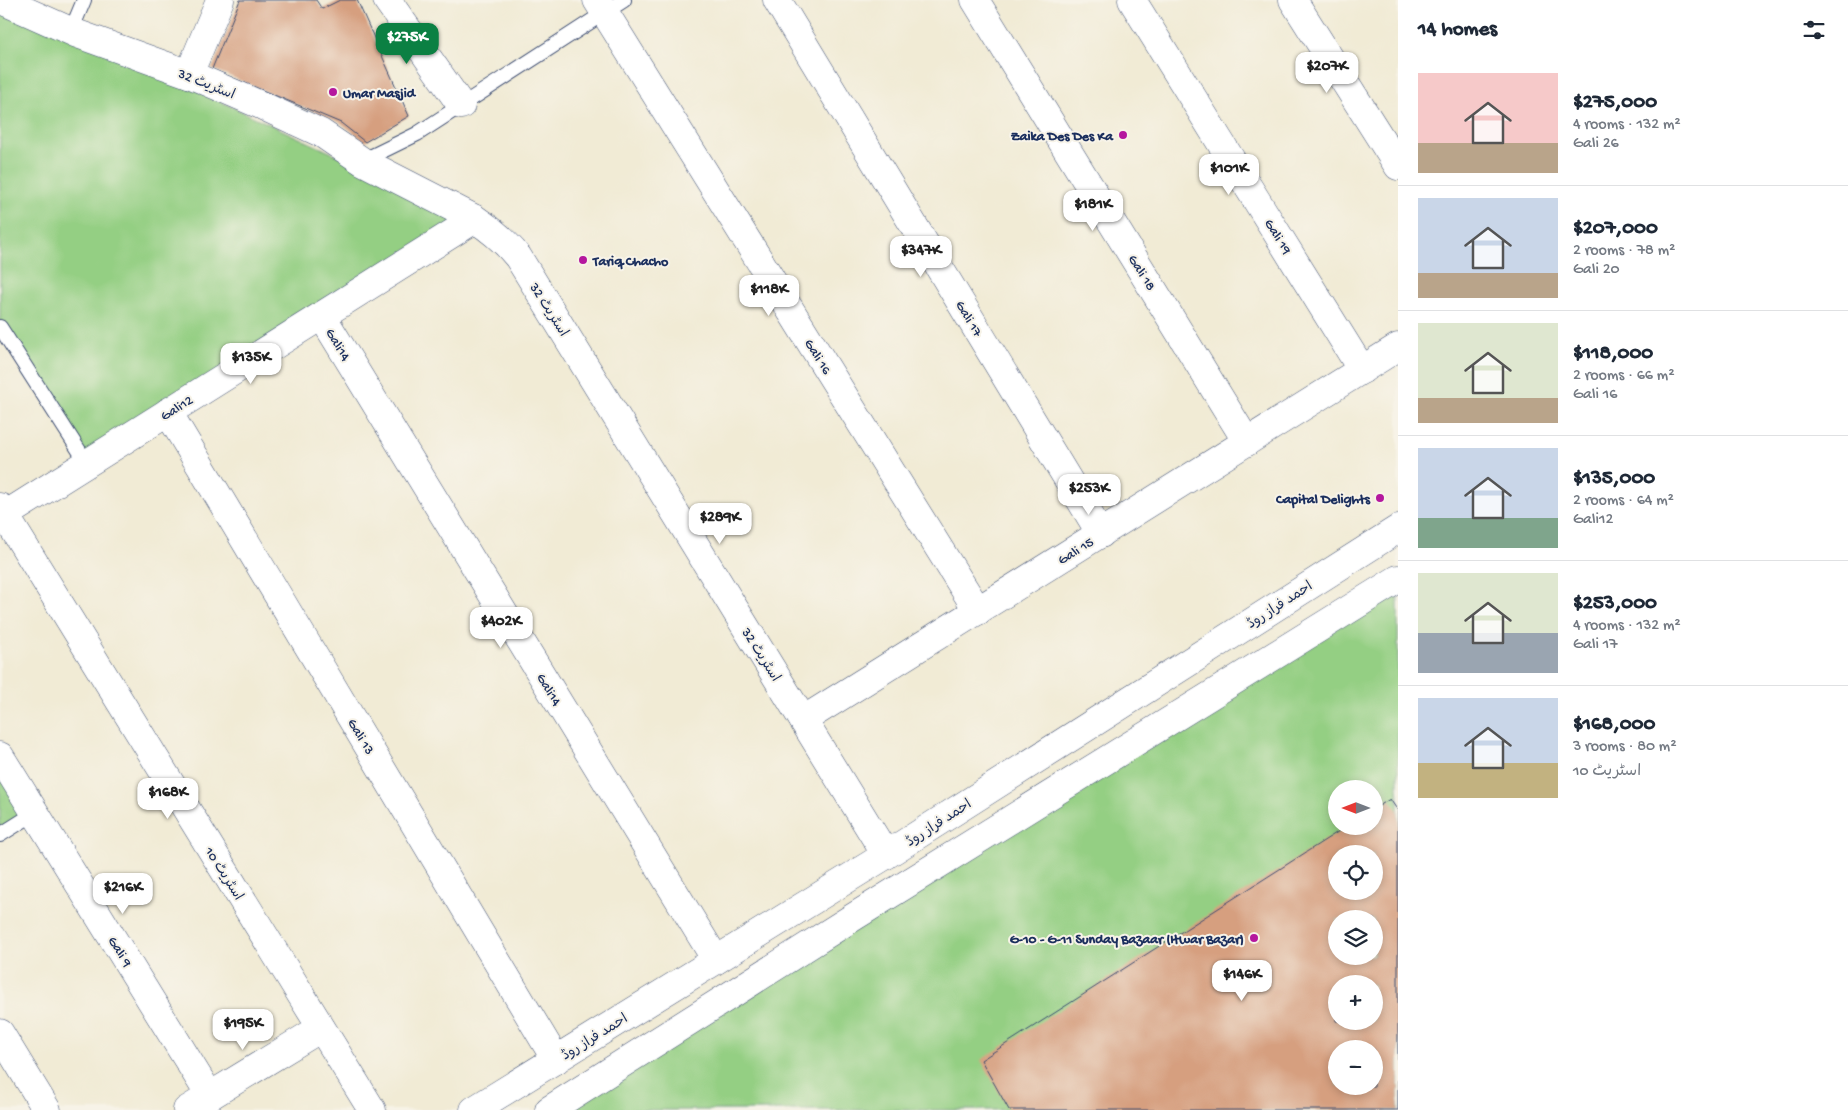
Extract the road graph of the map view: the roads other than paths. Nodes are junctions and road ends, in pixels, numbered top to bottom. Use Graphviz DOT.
graph roads {
  1 [pos="1,0"];
  2 [pos="84,0"];
  3 [pos="220,0"];
  4 [pos="387,0"];
  5 [pos="777,0"];
  6 [pos="975,0"];
  7 [pos="1132,0"];
  8 [pos="1293,0"];
  9 [pos="609,4"];
  10 [pos="71,31"];
  11 [pos="189,74"];
  12 [pos="461,105"];
  13 [pos="362,161"];
  14 [pos="1398,166"];
  15 [pos="475,219"];
  16 [pos="322,316"];
  17 [pos="0,326"];
  18 [pos="1398,348"];
  19 [pos="1362,370"];
  20 [pos="168,412"];
  21 [pos="1247,442"];
  22 [pos="87,463"];
  23 [pos="2,511"];
  24 [pos="1398,529"];
  25 [pos="1101,534"];
  26 [pos="1398,579"];
  27 [pos="978,611"];
  28 [pos="803,720"];
  29 [pos="0,756"];
  30 [pos="36,813"];
  31 [pos="0,834"];
  32 [pos="886,855"];
  33 [pos="833,888"];
  34 [pos="852,918"];
  35 [pos="716,960"];
  36 [pos="321,1028"];
  37 [pos="0,1033"];
  38 [pos="556,1060"];
  39 [pos="210,1096"];
  40 [pos="47,1110"];
  41 [pos="187,1110"];
  42 [pos="372,1110"];
  43 [pos="474,1110"];
  44 [pos="549,1110"];
  1 -- 10 [label="street, اسٹریٹ 32"];
  2 -- 10 [label="lane"];
  3 -- 11 [label="street"];
  4 -- 12 [label="street"];
  5 -- 25 [label="street, Gali 17"];
  6 -- 21 [label="street, Gali 18"];
  7 -- 19 [label="street, Gali 19"];
  8 -- 14 [label="street"];
  9 -- 12 [label="lane"];
  9 -- 27 [label="street, Gali 16"];
  10 -- 11 [label="street, اسٹریٹ 32"];
  11 -- 13 [label="street, اسٹریٹ 32"];
  12 -- 13 [label="lane"];
  13 -- 15 [label="street, اسٹریٹ 32"];
  15 -- 16 [label="street, Gali12"];
  15 -- 28 [label="street, اسٹریٹ 32"];
  16 -- 20 [label="street, Gali12"];
  16 -- 35 [label="street, Gali14"];
  17 -- 22 [label="lane"];
  18 -- 19 [label="street, Gali 15"];
  19 -- 21 [label="street, Gali 15"];
  20 -- 22 [label="street, Gali12"];
  20 -- 38 [label="street, Gali 13"];
  21 -- 25 [label="street, Gali 15"];
  22 -- 23 [label="street, Gali12"];
  23 -- 36 [label="street, اسٹریٹ 10"];
  24 -- 32 [label="street, احمد فراز روڈ"];
  25 -- 27 [label="street, Gali 15"];
  26 -- 34 [label="street"];
  27 -- 28 [label="street, Gali 15"];
  28 -- 32 [label="street, اسٹریٹ 32"];
  29 -- 30 [label="street, Gali 9"];
  30 -- 31 [label="lane"];
  30 -- 39 [label="street, Gali 9"];
  32 -- 33 [label="street, احمد فراز روڈ"];
  33 -- 34 [label="street"];
  33 -- 35 [label="street, احمد فراز روڈ"];
  34 -- 44 [label="street"];
  35 -- 38 [label="street, احمد فراز روڈ"];
  36 -- 39 [label="street"];
  36 -- 42 [label="street, اسٹریٹ 10"];
  37 -- 40 [label="street"];
  38 -- 43 [label="street, احمد فراز روڈ"];
  39 -- 41 [label="street"];
}
